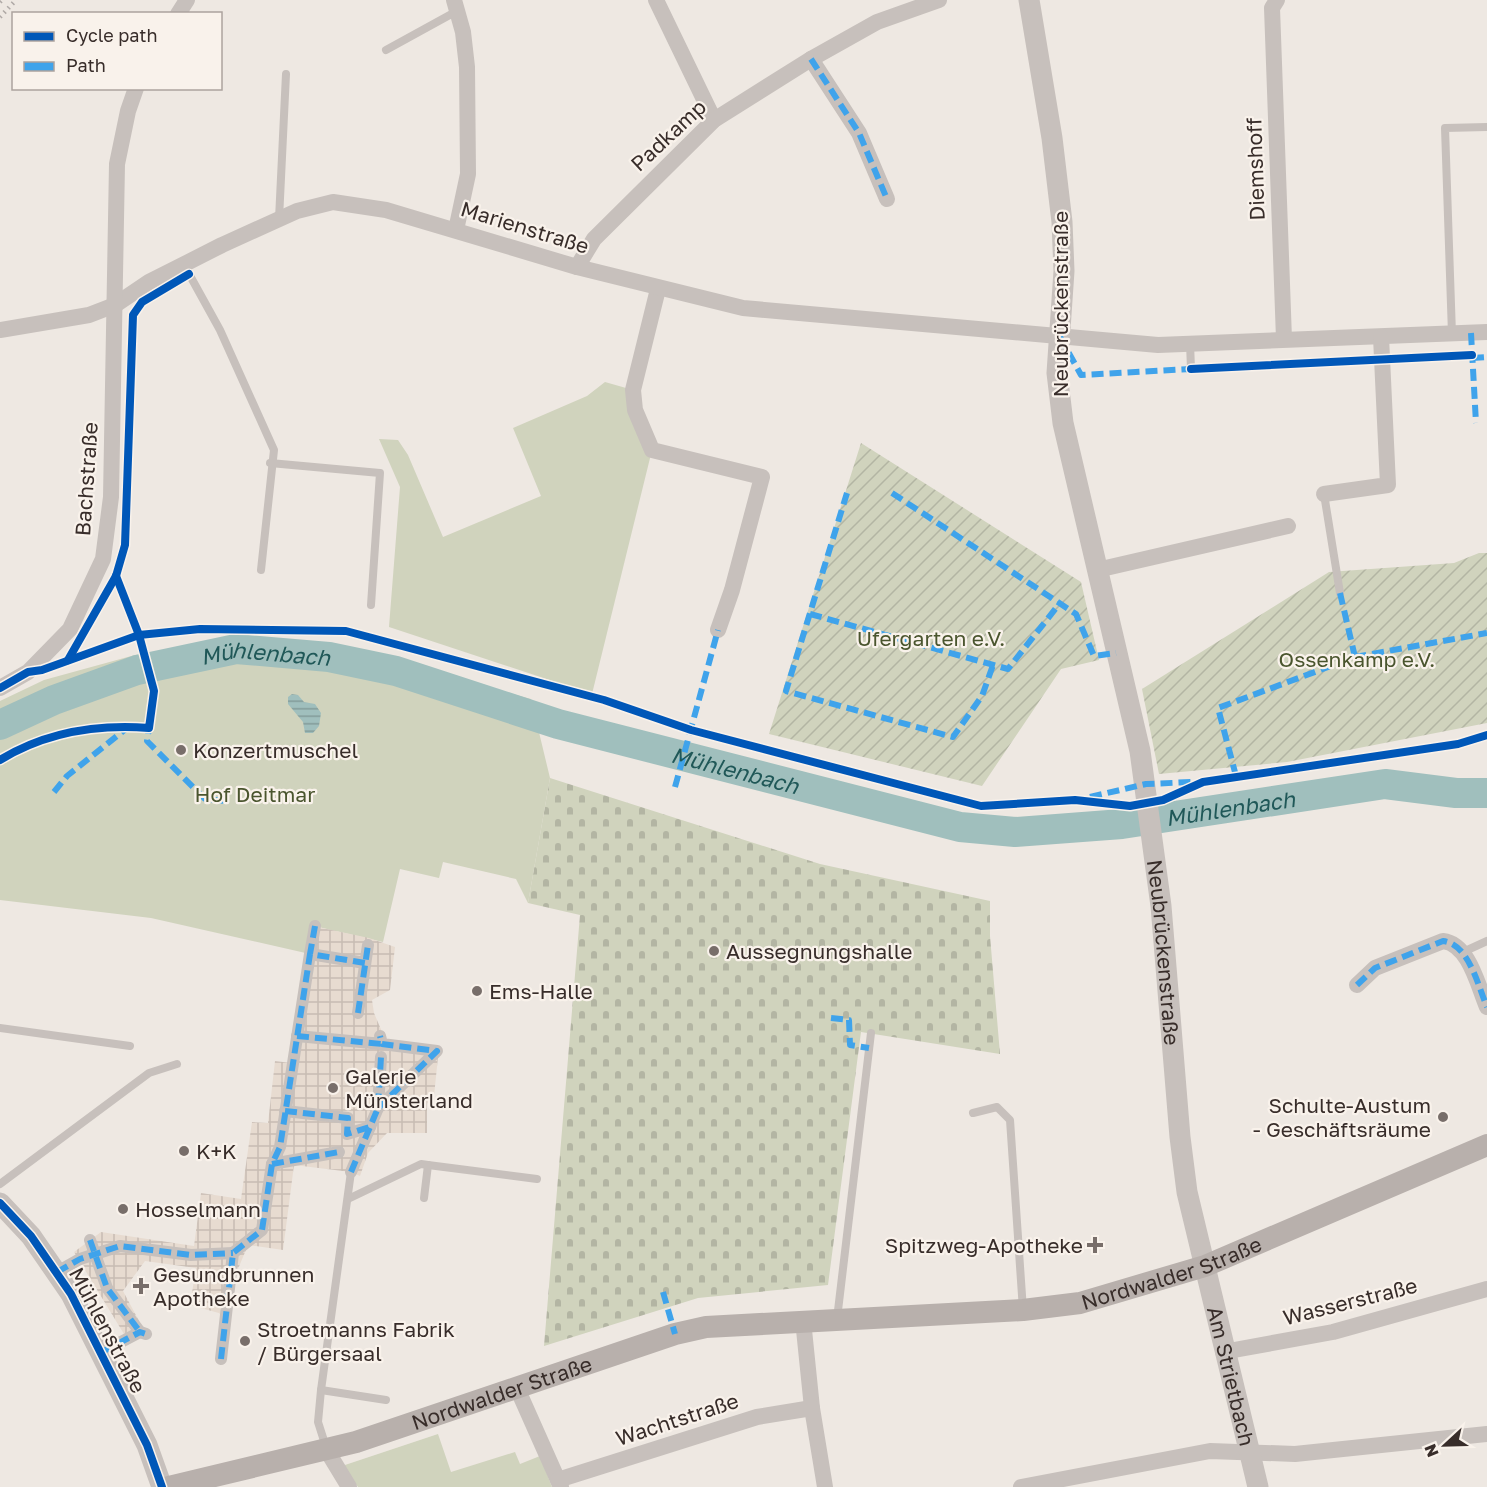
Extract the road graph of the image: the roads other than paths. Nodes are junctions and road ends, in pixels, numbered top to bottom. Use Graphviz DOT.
graph roads {
  1 [pos="656,0"];
  2 [pos="939,0"];
  3 [pos="1029,0"];
  4 [pos="1277,0"];
  5 [pos="456,6"];
  6 [pos="386,50"];
  7 [pos="811,59"];
  8 [pos="286,74"];
  9 [pos="135,90"];
  10 [pos="714,120"];
  11 [pos="1487,128"];
  12 [pos="887,199"];
  13 [pos="279,219"];
  14 [pos="456,230"];
  15 [pos="183,263"];
  16 [pos="577,267"];
  17 [pos="658,289"];
  18 [pos="115,305"];
  19 [pos="0,330"];
  20 [pos="1487,332"];
  21 [pos="1452,334"];
  22 [pos="1060,337"];
  23 [pos="1381,337"];
  24 [pos="1284,339"];
  25 [pos="1190,343"];
  26 [pos="1191,369"];
  27 [pos="270,463"];
  28 [pos="1324,494"];
  29 [pos="1288,526"];
  30 [pos="261,570"];
  31 [pos="1097,570"];
  32 [pos="1340,592"];
  33 [pos="371,605"];
  34 [pos="718,630"];
  35 [pos="0,688"];
  36 [pos="315,926"];
  37 [pos="1487,941"];
  38 [pos="368,945"];
  39 [pos="1462,951"];
  40 [pos="310,954"];
  41 [pos="365,963"];
  42 [pos="1357,985"];
  43 [pos="1487,1007"];
  44 [pos="358,1013"];
  45 [pos="0,1028"];
  46 [pos="871,1033"];
  47 [pos="297,1036"];
  48 [pos="130,1046"];
  49 [pos="381,1046"];
  50 [pos="177,1064"];
  51 [pos="378,1108"];
  52 [pos="285,1111"];
  53 [pos="973,1113"];
  54 [pos="370,1127"];
  55 [pos="1487,1146"];
  56 [pos="339,1152"];
  57 [pos="272,1164"];
  58 [pos="428,1165"];
  59 [pos="351,1172"];
  60 [pos="537,1179"];
  61 [pos="0,1184"];
  62 [pos="424,1198"];
  63 [pos="348,1199"];
  64 [pos="0,1203"];
  65 [pos="90,1240"];
  66 [pos="233,1253"];
  67 [pos="95,1254"];
  68 [pos="1205,1266"];
  69 [pos="57,1272"];
  70 [pos="1487,1289"];
  71 [pos="1023,1310"];
  72 [pos="837,1319"];
  73 [pos="803,1320"];
  74 [pos="102,1352"];
  75 [pos="1223,1352"];
  76 [pos="221,1359"];
  77 [pos="517,1388"];
  78 [pos="321,1390"];
  79 [pos="386,1400"];
  80 [pos="812,1408"];
  81 [pos="1487,1434"];
  82 [pos="326,1449"];
  83 [pos="1248,1453"];
  84 [pos="560,1484"];
  85 [pos="162,1487"];
  86 [pos="169,1487"];
  87 [pos="349,1487"];
  88 [pos="825,1487"];
  89 [pos="1021,1487"];
  90 [pos="1258,1487"];
  1 -- 10 [label="street"];
  2 -- 7 [label="street, Padkamp"];
  3 -- 22 [label="street, Neubrückenstraße"];
  4 -- 24 [label="street, Diemshoff"];
  5 -- 6 [label="lane"];
  5 -- 14 [label="street"];
  7 -- 10 [label="street, Padkamp"];
  7 -- 12 [label="street"];
  8 -- 13 [label="lane"];
  9 -- 18 [label="street, Bachstraße"];
  10 -- 16 [label="street, Padkamp"];
  11 -- 21 [label="lane"];
  13 -- 14 [label="street, Marienstraße"];
  13 -- 15 [label="street, Marienstraße"];
  14 -- 16 [label="street, Marienstraße"];
  15 -- 18 [label="street, Marienstraße"];
  15 -- 27 [label="lane"];
  16 -- 17 [label="street, Marienstraße"];
  17 -- 22 [label="street, Marienstraße"];
  17 -- 34 [label="street"];
  18 -- 19 [label="street, Marienstraße"];
  18 -- 35 [label="street, Bachstraße"];
  20 -- 21 [label="street"];
  21 -- 23 [label="street"];
  22 -- 25 [label="street"];
  22 -- 31 [label="street, Neubrückenstraße"];
  23 -- 24 [label="street"];
  23 -- 28 [label="street"];
  24 -- 25 [label="street"];
  25 -- 26 [label="lane"];
  27 -- 30 [label="lane"];
  27 -- 33 [label="lane"];
  28 -- 32 [label="lane"];
  29 -- 31 [label="street"];
  31 -- 68 [label="street, Neubrückenstraße"];
  36 -- 40 [label="street"];
  37 -- 39 [label="lane"];
  38 -- 41 [label="street"];
  39 -- 42 [label="street"];
  39 -- 43 [label="street"];
  40 -- 41 [label="street"];
  40 -- 47 [label="street"];
  41 -- 44 [label="street"];
  45 -- 48 [label="lane"];
  46 -- 72 [label="lane"];
  47 -- 49 [label="street"];
  47 -- 52 [label="street"];
  49 -- 51 [label="street"];
  49 -- 51 [label="street"];
  50 -- 61 [label="lane"];
  51 -- 54 [label="street"];
  52 -- 54 [label="street"];
  52 -- 57 [label="street"];
  53 -- 71 [label="lane"];
  54 -- 59 [label="street"];
  55 -- 68 [label="main road, Nordwalder Straße"];
  56 -- 57 [label="street"];
  57 -- 66 [label="street"];
  58 -- 60 [label="lane"];
  58 -- 62 [label="lane"];
  58 -- 63 [label="lane"];
  59 -- 63 [label="lane"];
  63 -- 78 [label="lane"];
  64 -- 69 [label="street, Mühlenstraße"];
  65 -- 67 [label="street"];
  66 -- 67 [label="street"];
  66 -- 76 [label="street"];
  67 -- 69 [label="street"];
  67 -- 74 [label="street"];
  68 -- 71 [label="main road, Nordwalder Straße"];
  68 -- 75 [label="street, Am Strietbach"];
  69 -- 74 [label="street, Mühlenstraße"];
  70 -- 75 [label="street, Wasserstraße"];
  71 -- 72 [label="main road, Nordwalder Straße"];
  72 -- 73 [label="main road, Nordwalder Straße"];
  73 -- 77 [label="main road, Nordwalder Straße"];
  73 -- 80 [label="street"];
  74 -- 85 [label="street, Mühlenstraße"];
  75 -- 83 [label="street, Am Strietbach"];
  77 -- 82 [label="main road, Nordwalder Straße"];
  77 -- 84 [label="street"];
  78 -- 79 [label="lane"];
  78 -- 82 [label="lane"];
  80 -- 84 [label="street, Wachtstraße"];
  80 -- 88 [label="street"];
  81 -- 83 [label="street"];
  82 -- 86 [label="main road, Nordwalder Straße"];
  82 -- 87 [label="street"];
  83 -- 89 [label="street"];
  83 -- 90 [label="street, Am Strietbach"];
}
